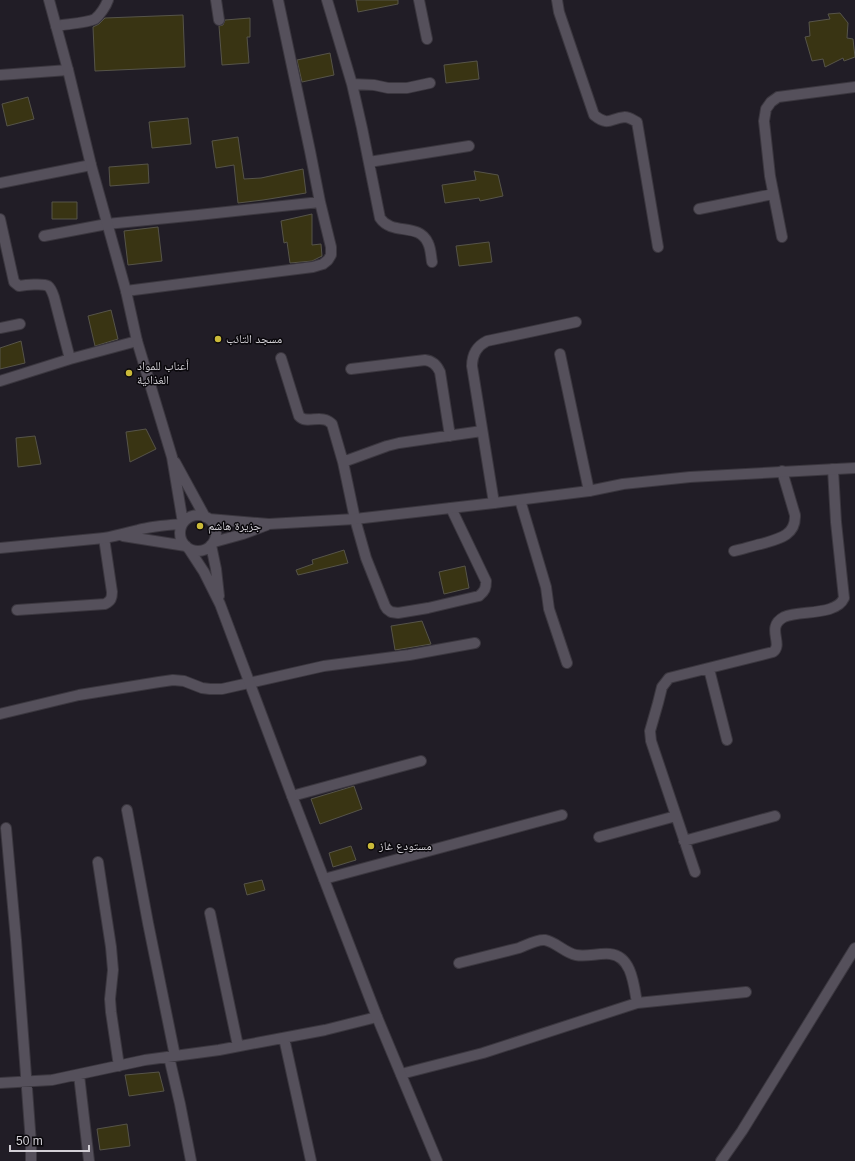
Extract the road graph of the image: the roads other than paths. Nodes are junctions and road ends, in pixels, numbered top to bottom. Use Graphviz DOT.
graph roads {
  1 [pos="49,0"];
  2 [pos="108,0"];
  3 [pos="216,0"];
  4 [pos="278,0"];
  5 [pos="327,0"];
  6 [pos="419,0"];
  7 [pos="557,0"];
  8 [pos="219,20"];
  9 [pos="56,26"];
  10 [pos="427,39"];
  11 [pos="68,70"];
  12 [pos="0,75"];
  13 [pos="430,83"];
  14 [pos="352,84"];
  15 [pos="855,87"];
  16 [pos="469,146"];
  17 [pos="369,162"];
  18 [pos="91,165"];
  19 [pos="0,183"];
  20 [pos="773,194"];
  21 [pos="320,202"];
  22 [pos="699,209"];
  23 [pos="0,219"];
  24 [pos="107,224"];
  25 [pos="44,236"];
  26 [pos="782,237"];
  27 [pos="658,247"];
  28 [pos="432,262"];
  29 [pos="126,291"];
  30 [pos="576,322"];
  31 [pos="20,324"];
  32 [pos="0,328"];
  33 [pos="137,341"];
  34 [pos="560,354"];
  35 [pos="281,358"];
  36 [pos="70,359"];
  37 [pos="351,370"];
  38 [pos="0,381"];
  39 [pos="482,431"];
  40 [pos="450,436"];
  41 [pos="172,457"];
  42 [pos="343,462"];
  43 [pos="855,468"];
  44 [pos="833,469"];
  45 [pos="782,471"];
  46 [pos="589,491"];
  47 [pos="520,500"];
  48 [pos="494,503"];
  49 [pos="451,508"];
  50 [pos="207,518"];
  51 [pos="355,519"];
  52 [pos="183,524"];
  53 [pos="269,524"];
  54 [pos="121,535"];
  55 [pos="104,538"];
  56 [pos="213,543"];
  57 [pos="0,548"];
  58 [pos="188,548"];
  59 [pos="734,551"];
  60 [pos="220,604"];
  61 [pos="17,610"];
  62 [pos="475,643"];
  63 [pos="567,663"];
  64 [pos="709,669"];
  65 [pos="250,682"];
  66 [pos="0,714"];
  67 [pos="727,740"];
  68 [pos="421,761"];
  69 [pos="292,796"];
  70 [pos="127,810"];
  71 [pos="562,815"];
  72 [pos="676,816"];
  73 [pos="775,816"];
  74 [pos="6,828"];
  75 [pos="599,837"];
  76 [pos="684,841"];
  77 [pos="98,862"];
  78 [pos="695,872"];
  79 [pos="324,879"];
  80 [pos="210,913"];
  81 [pos="855,948"];
  82 [pos="459,963"];
  83 [pos="746,992"];
  84 [pos="637,1004"];
  85 [pos="377,1017"];
  86 [pos="284,1038"];
  87 [pos="238,1046"];
  88 [pos="172,1057"];
  89 [pos="119,1066"];
  90 [pos="401,1074"];
  91 [pos="79,1075"];
  92 [pos="27,1082"];
  93 [pos="0,1083"];
  94 [pos="31,1161"];
  95 [pos="89,1161"];
  96 [pos="191,1161"];
  97 [pos="311,1161"];
  98 [pos="437,1161"];
  99 [pos="722,1161"];
  1 -- 9 [label="street"];
  2 -- 9 [label="street"];
  3 -- 8 [label="street"];
  4 -- 21 [label="street"];
  5 -- 14 [label="street"];
  6 -- 10 [label="street"];
  7 -- 27 [label="street"];
  9 -- 11 [label="street"];
  11 -- 12 [label="street"];
  11 -- 18 [label="street"];
  13 -- 14 [label="street"];
  14 -- 17 [label="street"];
  15 -- 20 [label="street"];
  16 -- 17 [label="street"];
  17 -- 28 [label="street"];
  18 -- 19 [label="street"];
  18 -- 24 [label="street"];
  20 -- 22 [label="street"];
  20 -- 26 [label="street"];
  21 -- 24 [label="street"];
  21 -- 29 [label="street"];
  23 -- 36 [label="street"];
  24 -- 25 [label="street"];
  24 -- 29 [label="street"];
  29 -- 33 [label="street"];
  30 -- 39 [label="street"];
  31 -- 32 [label="street"];
  33 -- 36 [label="street"];
  33 -- 41 [label="street"];
  34 -- 46 [label="street"];
  35 -- 42 [label="street"];
  36 -- 38 [label="street"];
  37 -- 40 [label="street"];
  39 -- 40 [label="street"];
  39 -- 48 [label="street"];
  40 -- 42 [label="street"];
  41 -- 50 [label="street"];
  41 -- 52 [label="street"];
  42 -- 51 [label="street"];
  43 -- 44 [label="street"];
  44 -- 45 [label="street"];
  44 -- 64 [label="street"];
  45 -- 46 [label="street"];
  45 -- 59 [label="street"];
  46 -- 47 [label="street"];
  47 -- 48 [label="street"];
  47 -- 63 [label="street"];
  48 -- 49 [label="street"];
  49 -- 51 [label="street"];
  49 -- 51 [label="street"];
  50 -- 52 [label="street"];
  50 -- 53 [label="street"];
  50 -- 56 [label="street"];
  51 -- 53 [label="street"];
  52 -- 54 [label="street"];
  52 -- 58 [label="street"];
  53 -- 56 [label="street"];
  54 -- 55 [label="street"];
  54 -- 58 [label="street"];
  55 -- 57 [label="street"];
  55 -- 61 [label="street"];
  56 -- 58 [label="street"];
  56 -- 60 [label="street"];
  58 -- 60 [label="street"];
  60 -- 65 [label="street"];
  62 -- 65 [label="street"];
  64 -- 67 [label="street"];
  64 -- 72 [label="street"];
  65 -- 66 [label="street"];
  65 -- 69 [label="street"];
  68 -- 69 [label="street"];
  69 -- 79 [label="street"];
  70 -- 88 [label="street"];
  71 -- 79 [label="street"];
  72 -- 75 [label="street"];
  72 -- 76 [label="street"];
  73 -- 76 [label="street"];
  74 -- 92 [label="street"];
  76 -- 78 [label="street"];
  77 -- 89 [label="street"];
  79 -- 85 [label="street"];
  80 -- 87 [label="street"];
  81 -- 99 [label="street"];
  82 -- 84 [label="street"];
  83 -- 84 [label="street"];
  84 -- 90 [label="street"];
  85 -- 86 [label="street"];
  85 -- 90 [label="street"];
  86 -- 87 [label="street"];
  86 -- 97 [label="street"];
  87 -- 88 [label="street"];
  88 -- 89 [label="street"];
  88 -- 96 [label="street"];
  89 -- 91 [label="street"];
  90 -- 98 [label="street"];
  91 -- 92 [label="street"];
  91 -- 95 [label="street"];
  92 -- 93 [label="street"];
  92 -- 94 [label="street"];
}
